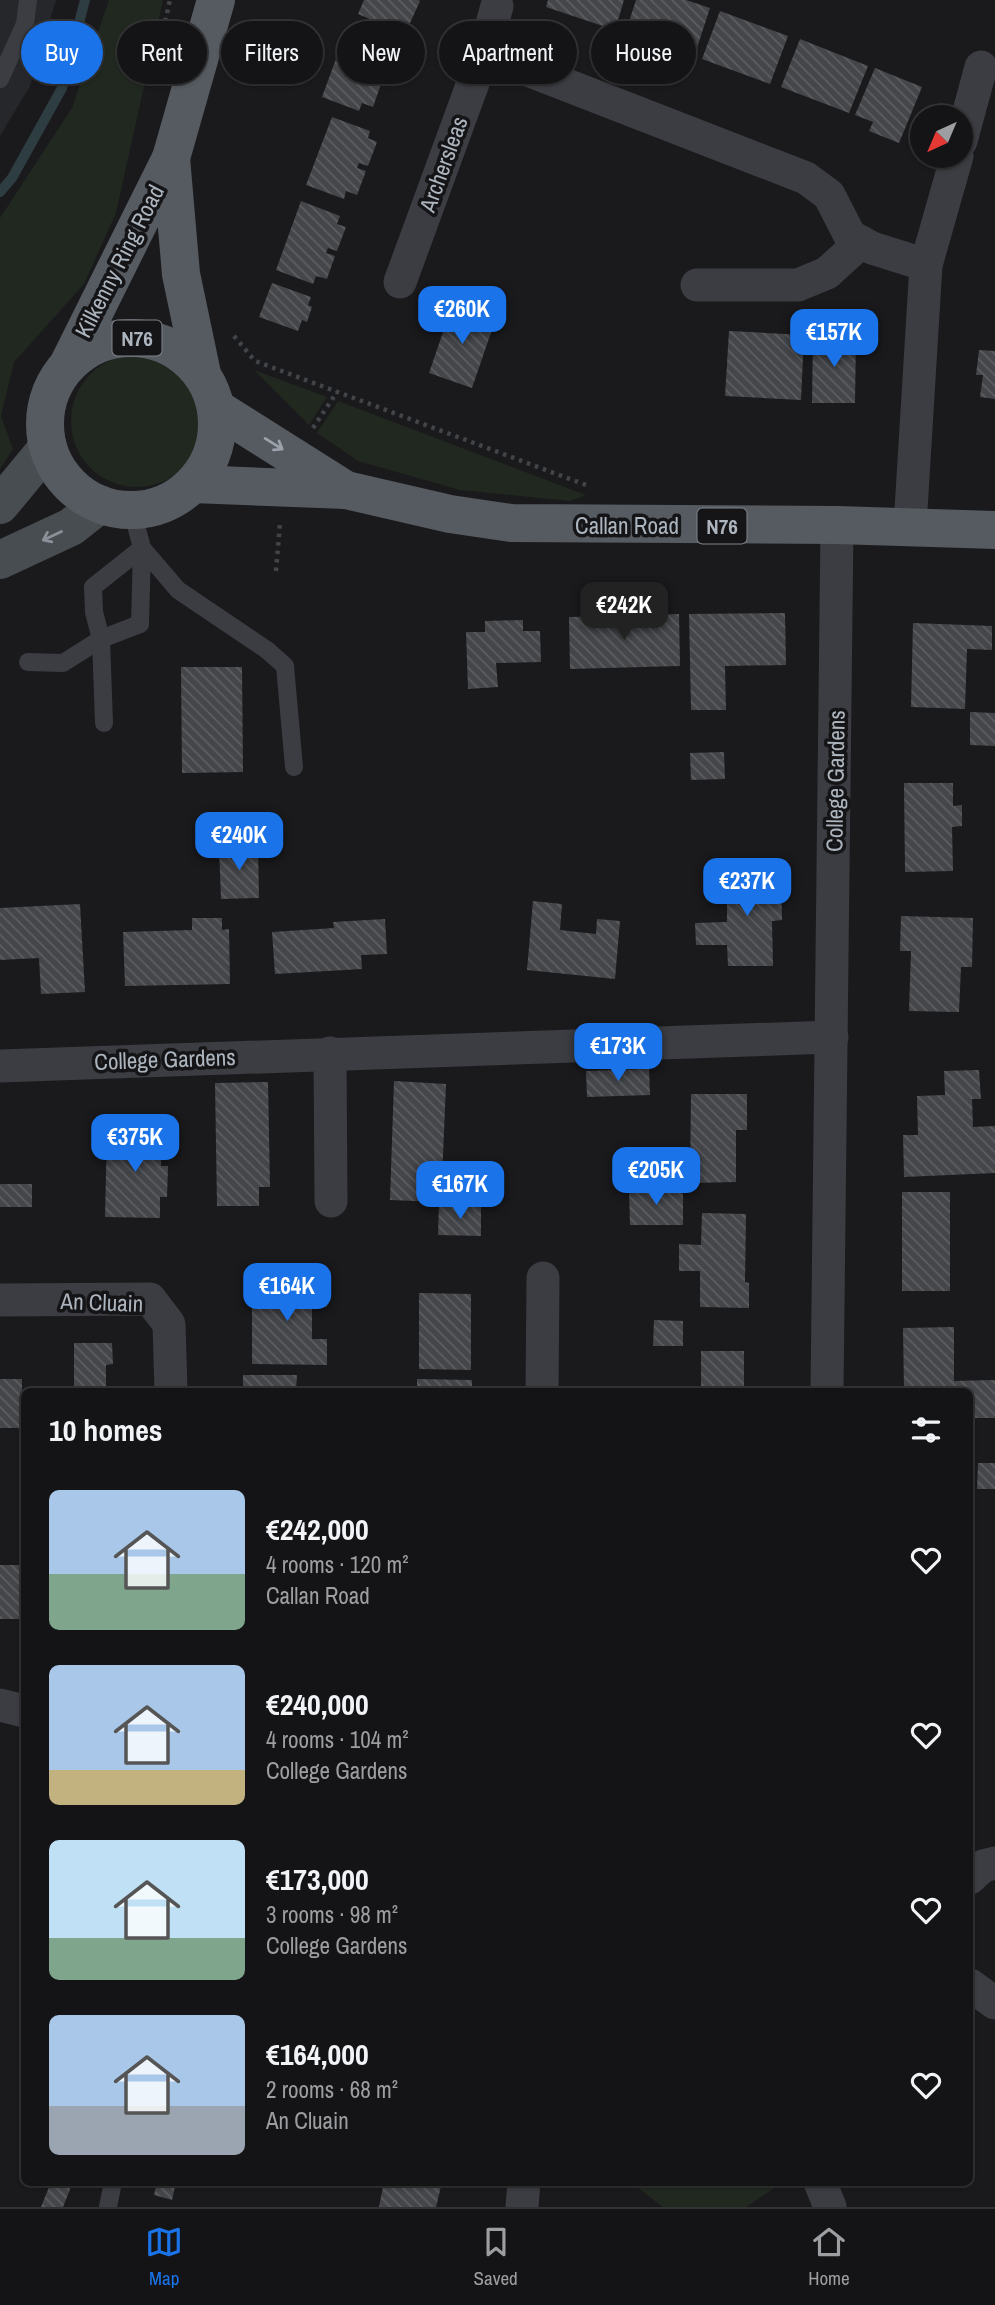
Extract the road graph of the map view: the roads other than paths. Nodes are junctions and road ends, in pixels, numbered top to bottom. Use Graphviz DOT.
graph roads {
  1 [pos="28,0"];
  2 [pos="216,0"];
  3 [pos="497,6"];
  4 [pos="493,21"];
  5 [pos="981,67"];
  6 [pos="0,79"];
  7 [pos="472,84"];
  8 [pos="566,84"];
  9 [pos="971,105"];
  10 [pos="172,158"];
  11 [pos="954,168"];
  12 [pos="861,242"];
  13 [pos="926,265"];
  14 [pos="400,282"];
  15 [pos="697,285"];
  16 [pos="68,365"];
  17 [pos="209,391"];
  18 [pos="48,447"];
  19 [pos="194,484"];
  20 [pos="346,490"];
  21 [pos="0,505"];
  22 [pos="116,507"];
  23 [pos="837,525"];
  24 [pos="910,526"];
  25 [pos="995,530"];
  26 [pos="142,548"];
  27 [pos="0,560"];
  28 [pos="101,639"];
  29 [pos="28,662"];
  30 [pos="104,723"];
  31 [pos="294,767"];
  32 [pos="832,1037"];
  33 [pos="330,1053"];
  34 [pos="0,1066"];
  35 [pos="331,1201"];
  36 [pos="542,1278"];
  37 [pos="0,1300"];
  38 [pos="171,1388"];
  39 [pos="542,1388"];
  40 [pos="827,1388"];
  41 [pos="0,1705"];
  42 [pos="21,1710"];
  43 [pos="973,1987"];
  44 [pos="995,2003"];
  45 [pos="112,2186"];
  46 [pos="524,2186"];
  47 [pos="822,2186"];
  48 [pos="108,2207"];
  49 [pos="522,2207"];
  50 [pos="830,2207"];
  1 -- 6 [label="lane"];
  2 -- 10 [label="main road, Kilkenny Ring Road / N76"];
  3 -- 4 [label="street, Archersleas"];
  5 -- 9 [label="street"];
  7 -- 14 [label="street, Archersleas"];
  8 -- 12 [label="street"];
  10 -- 16 [label="main road, Kilkenny Ring Road / N76"];
  10 -- 17 [label="main road, Kilkenny Ring Road / N76"];
  11 -- 13 [label="street"];
  12 -- 13 [label="street"];
  12 -- 15 [label="street"];
  13 -- 24 [label="street"];
  16 -- 17 [label="main road, N76"];
  16 -- 18 [label="main road, N76"];
  17 -- 19 [label="main road, N76"];
  17 -- 20 [label="main road, Callan Road / N76, one-way"];
  18 -- 21 [label="main road"];
  18 -- 22 [label="main road, N76"];
  19 -- 20 [label="main road, Callan Road / N76"];
  19 -- 22 [label="main road, N76"];
  20 -- 23 [label="main road, Callan Road / N76"];
  22 -- 26 [label="lane"];
  22 -- 27 [label="main road, one-way"];
  23 -- 24 [label="main road, Callan Road / N76"];
  23 -- 32 [label="street, College Gardens"];
  24 -- 25 [label="main road, Callan Road / N76"];
  26 -- 28 [label="lane"];
  26 -- 28 [label="lane"];
  26 -- 31 [label="lane"];
  28 -- 29 [label="lane"];
  28 -- 30 [label="lane"];
  32 -- 33 [label="street, College Gardens"];
  32 -- 40 [label="street, College Gardens"];
  33 -- 34 [label="street, College Gardens"];
  33 -- 35 [label="street"];
  36 -- 39 [label="street"];
  37 -- 38 [label="street, An Cluain"];
  41 -- 42 [label="street"];
  43 -- 44 [label="street"];
  45 -- 48 [label="lane"];
  46 -- 49 [label="street"];
  47 -- 50 [label="street"];
}
